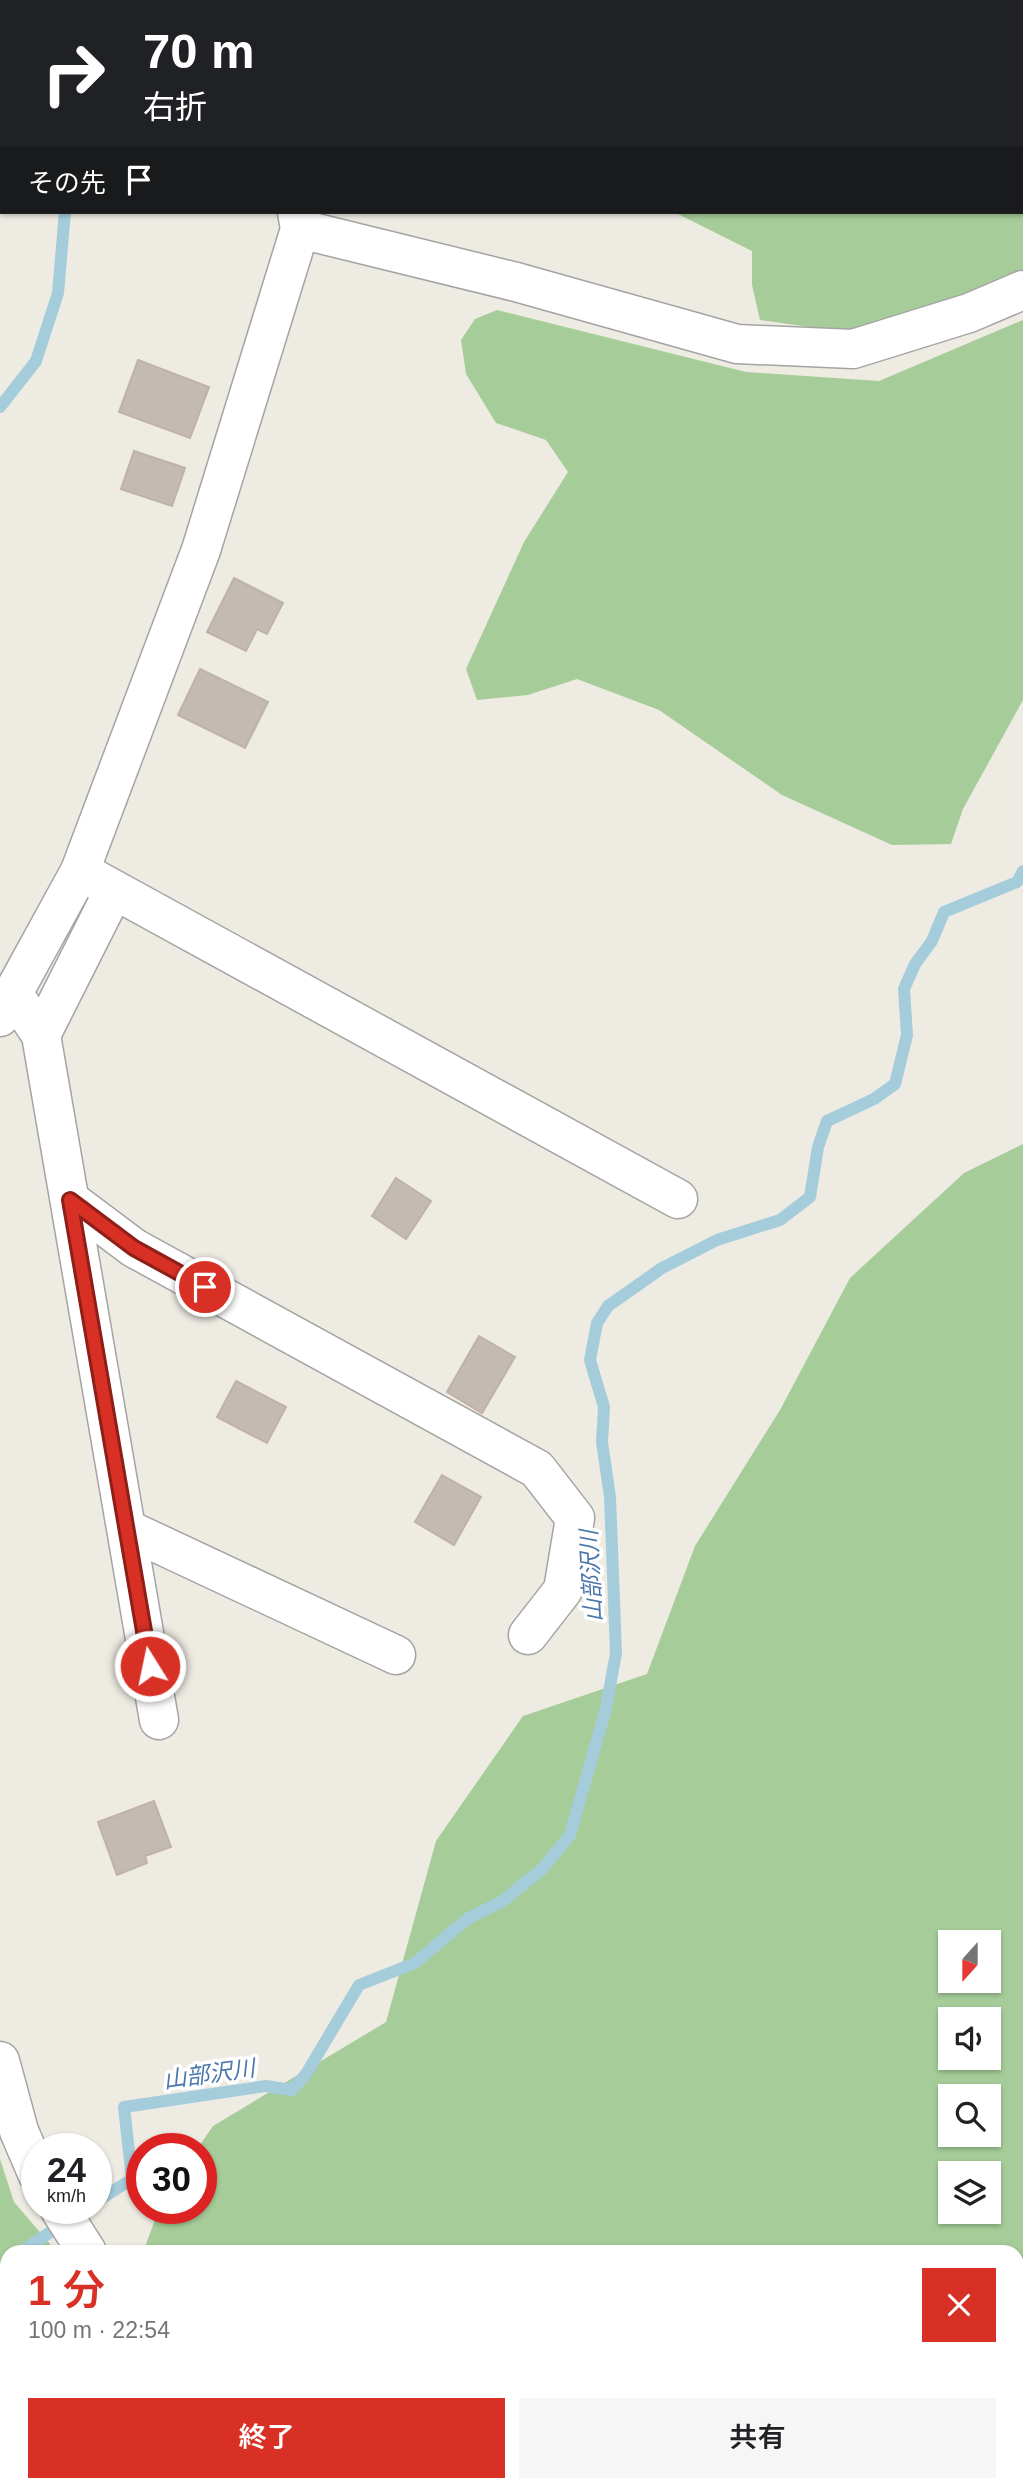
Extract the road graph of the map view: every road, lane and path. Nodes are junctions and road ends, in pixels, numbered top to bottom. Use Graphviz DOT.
graph roads {
  1 [pos="299,220"];
  2 [pos="1023,290"];
  3 [pos="80,871"];
  4 [pos="114,890"];
  5 [pos="6,1005"];
  6 [pos="41,1035"];
  7 [pos="678,1199"];
  8 [pos="70,1200"];
  9 [pos="127,1529"];
  10 [pos="528,1635"];
  11 [pos="396,1655"];
  12 [pos="159,1720"];
  13 [pos="0,2061"];
  14 [pos="21,2136"];
  15 [pos="69,2224"];
  16 [pos="82,2245"];
  1 -- 2 [label="street"];
  1 -- 3 [label="street"];
  3 -- 4 [label="street"];
  3 -- 5 [label="street"];
  4 -- 6 [label="street"];
  4 -- 7 [label="street"];
  5 -- 6 [label="street"];
  6 -- 8 [label="street"];
  8 -- 9 [label="street"];
  8 -- 10 [label="street"];
  9 -- 11 [label="street"];
  9 -- 12 [label="street"];
  13 -- 14 [label="street"];
  15 -- 16 [label="street"];
}
